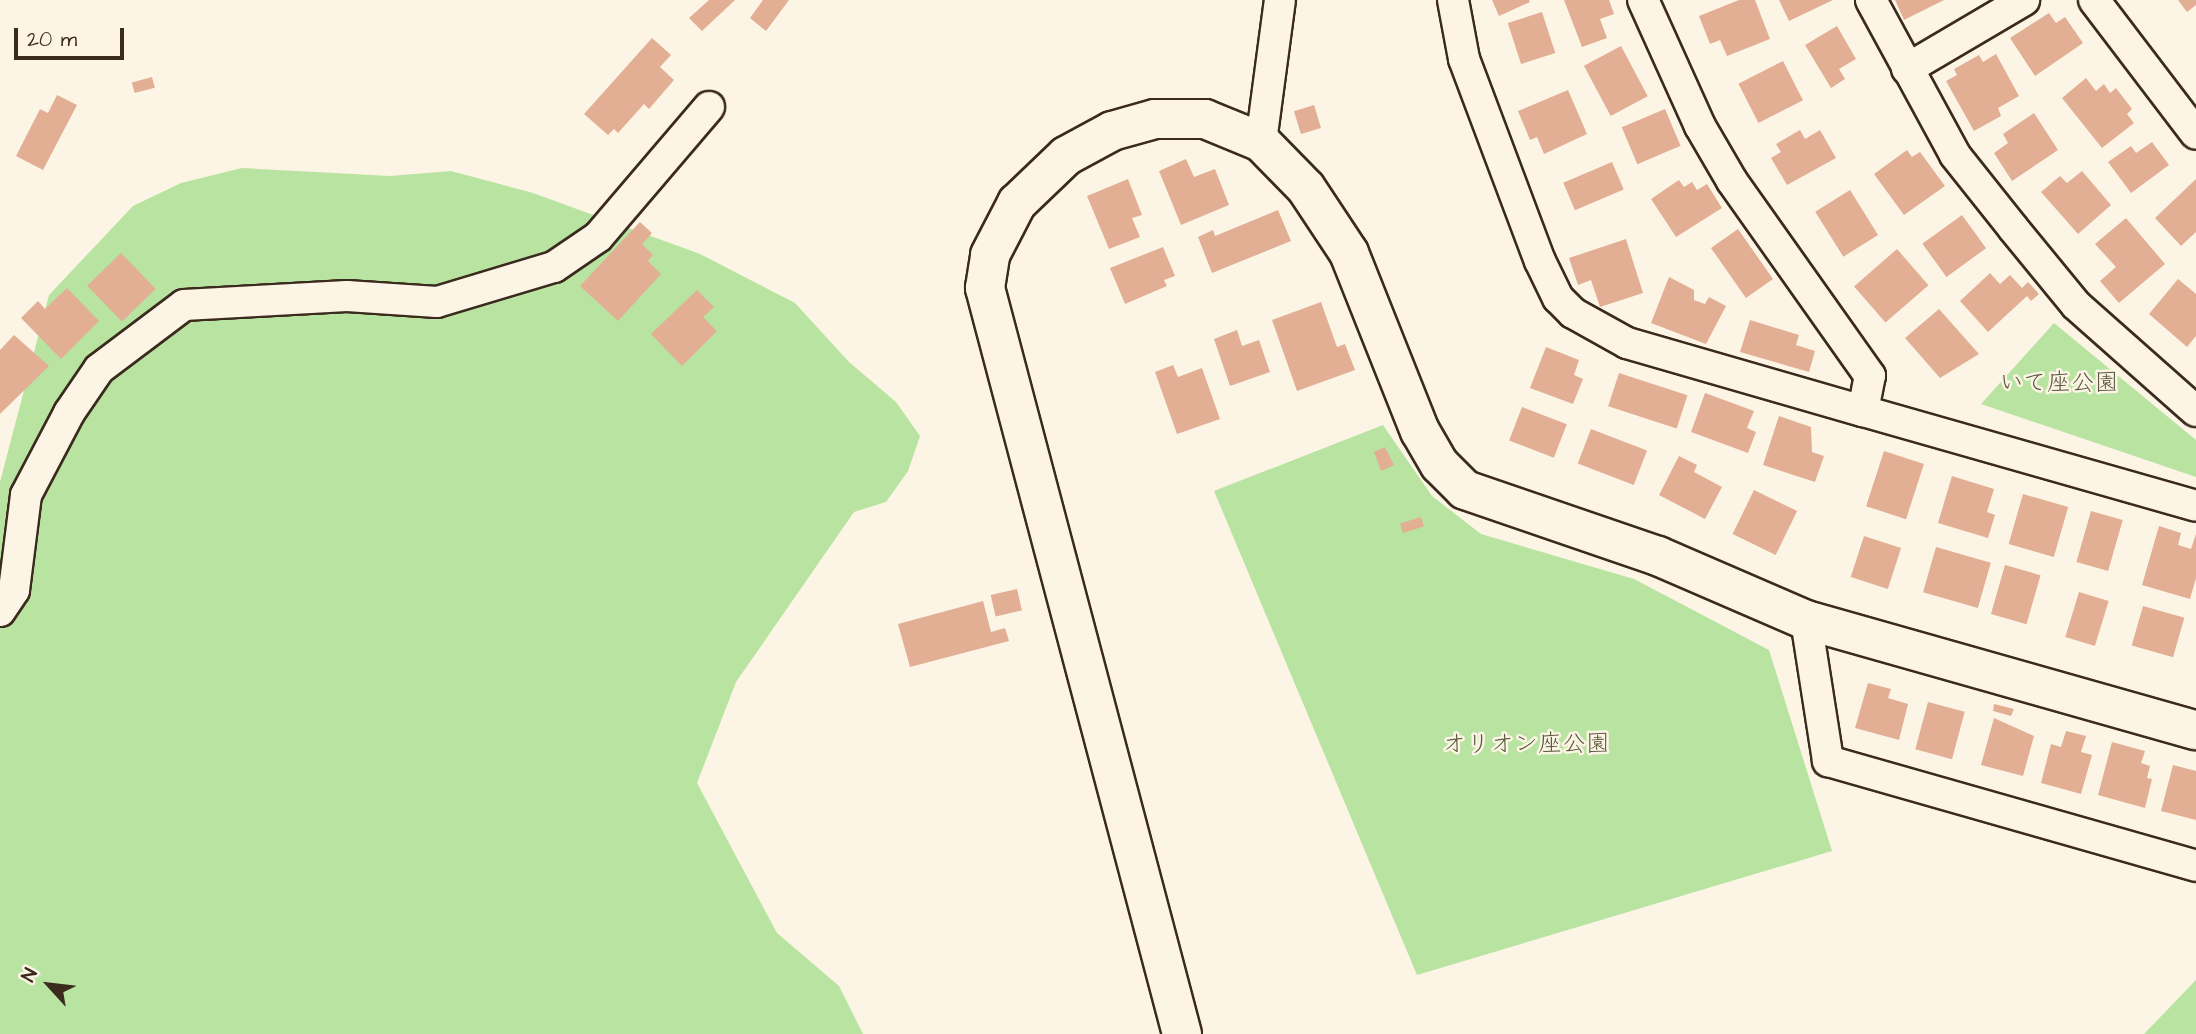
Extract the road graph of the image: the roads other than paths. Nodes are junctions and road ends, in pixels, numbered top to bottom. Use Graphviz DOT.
graph roads {
  1 [pos="1280,0"];
  2 [pos="1453,0"];
  3 [pos="1643,0"];
  4 [pos="1871,0"];
  5 [pos="2024,0"];
  6 [pos="2094,0"];
  7 [pos="1907,69"];
  8 [pos="709,107"];
  9 [pos="2196,134"];
  10 [pos="1261,142"];
  11 [pos="1863,411"];
  12 [pos="2196,411"];
  13 [pos="2196,506"];
  14 [pos="0,611"];
  15 [pos="1806,620"];
  16 [pos="2196,730"];
  17 [pos="2196,866"];
  18 [pos="1182,1034"];
  1 -- 10 [label="street"];
  2 -- 11 [label="street"];
  3 -- 11 [label="street"];
  4 -- 7 [label="street"];
  5 -- 7 [label="street"];
  6 -- 9 [label="street"];
  7 -- 12 [label="street"];
  8 -- 14 [label="street"];
  10 -- 15 [label="street"];
  10 -- 18 [label="street"];
  11 -- 13 [label="street"];
  15 -- 16 [label="street"];
  15 -- 17 [label="street"];
}
